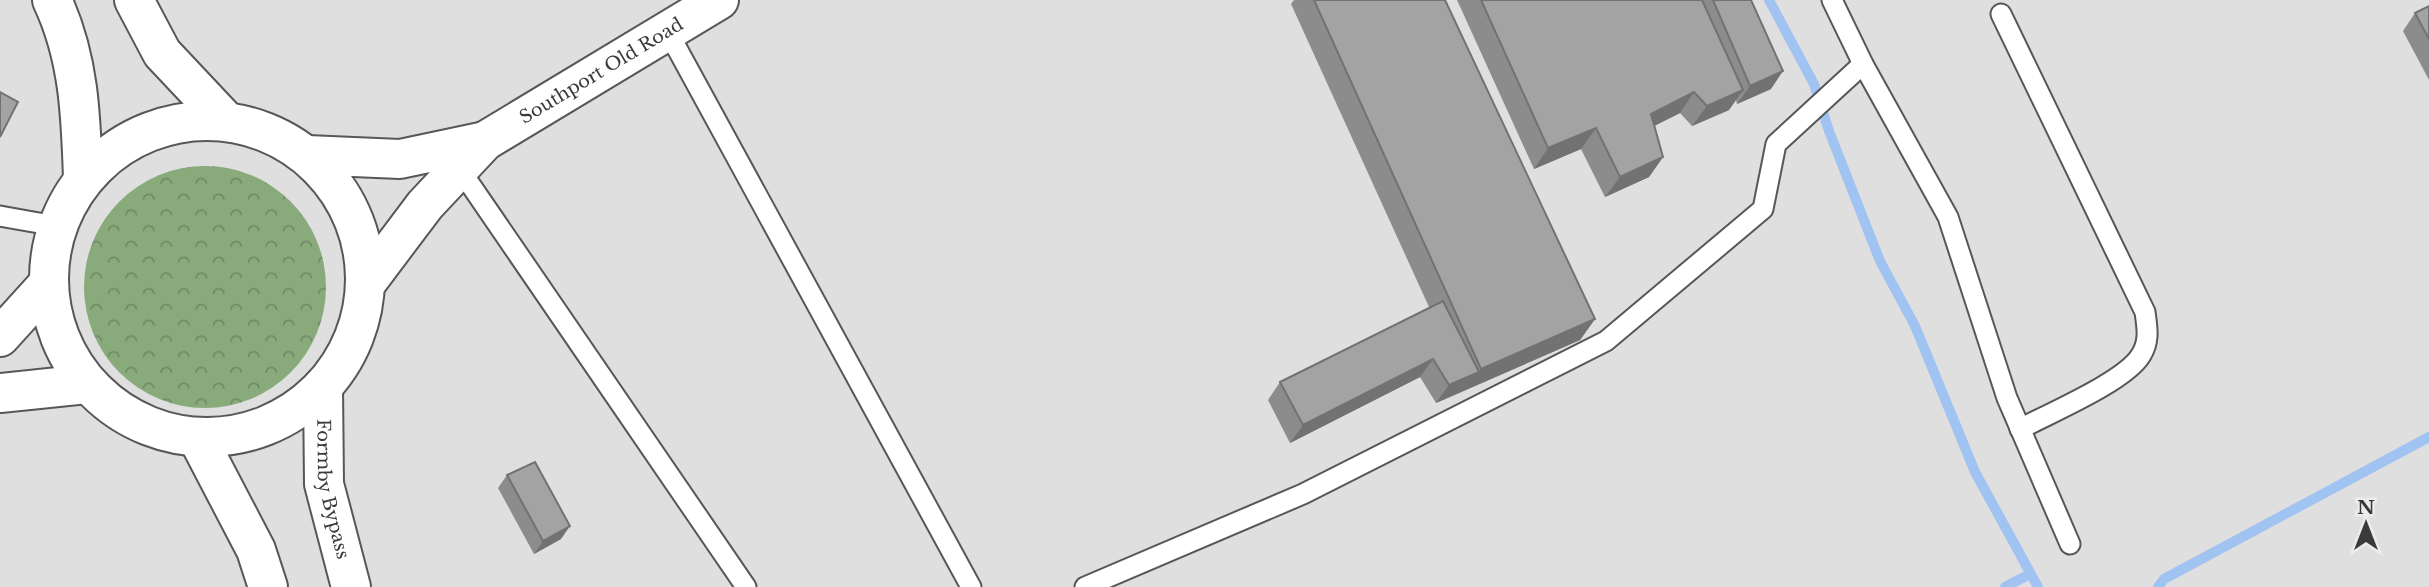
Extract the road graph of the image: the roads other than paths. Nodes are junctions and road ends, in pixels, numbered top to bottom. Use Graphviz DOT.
graph roads {
  1 [pos="52,0"];
  2 [pos="134,0"];
  3 [pos="719,0"];
  4 [pos="1832,0"];
  5 [pos="2001,14"];
  6 [pos="668,32"];
  7 [pos="1863,64"];
  8 [pos="225,120"];
  9 [pos="485,141"];
  10 [pos="307,155"];
  11 [pos="459,169"];
  12 [pos="83,178"];
  13 [pos="0,216"];
  14 [pos="57,226"];
  15 [pos="367,282"];
  16 [pos="48,284"];
  17 [pos="0,337"];
  18 [pos="87,384"];
  19 [pos="323,388"];
  20 [pos="0,393"];
  21 [pos="2020,429"];
  22 [pos="197,438"];
  23 [pos="2070,544"];
  24 [pos="268,587"];
  25 [pos="351,587"];
  26 [pos="746,587"];
  27 [pos="971,587"];
  28 [pos="1085,587"];
  1 -- 12 [label="main road"];
  2 -- 8 [label="main road"];
  3 -- 6 [label="main road, Southport Old Road"];
  4 -- 7 [label="lane"];
  5 -- 21 [label="lane"];
  6 -- 9 [label="main road, Southport Old Road"];
  6 -- 27 [label="lane"];
  7 -- 21 [label="lane"];
  7 -- 28 [label="lane"];
  8 -- 10 [label="main road"];
  8 -- 12 [label="main road"];
  9 -- 10 [label="main road"];
  9 -- 11 [label="main road"];
  10 -- 15 [label="main road"];
  11 -- 15 [label="main road"];
  11 -- 26 [label="lane"];
  12 -- 14 [label="main road"];
  13 -- 14 [label="lane"];
  14 -- 16 [label="main road"];
  15 -- 19 [label="main road"];
  16 -- 17 [label="main road"];
  16 -- 18 [label="main road"];
  18 -- 20 [label="main road"];
  18 -- 22 [label="main road"];
  19 -- 22 [label="main road"];
  19 -- 25 [label="main road, Formby Bypass"];
  21 -- 23 [label="lane"];
  22 -- 24 [label="main road"];
}
